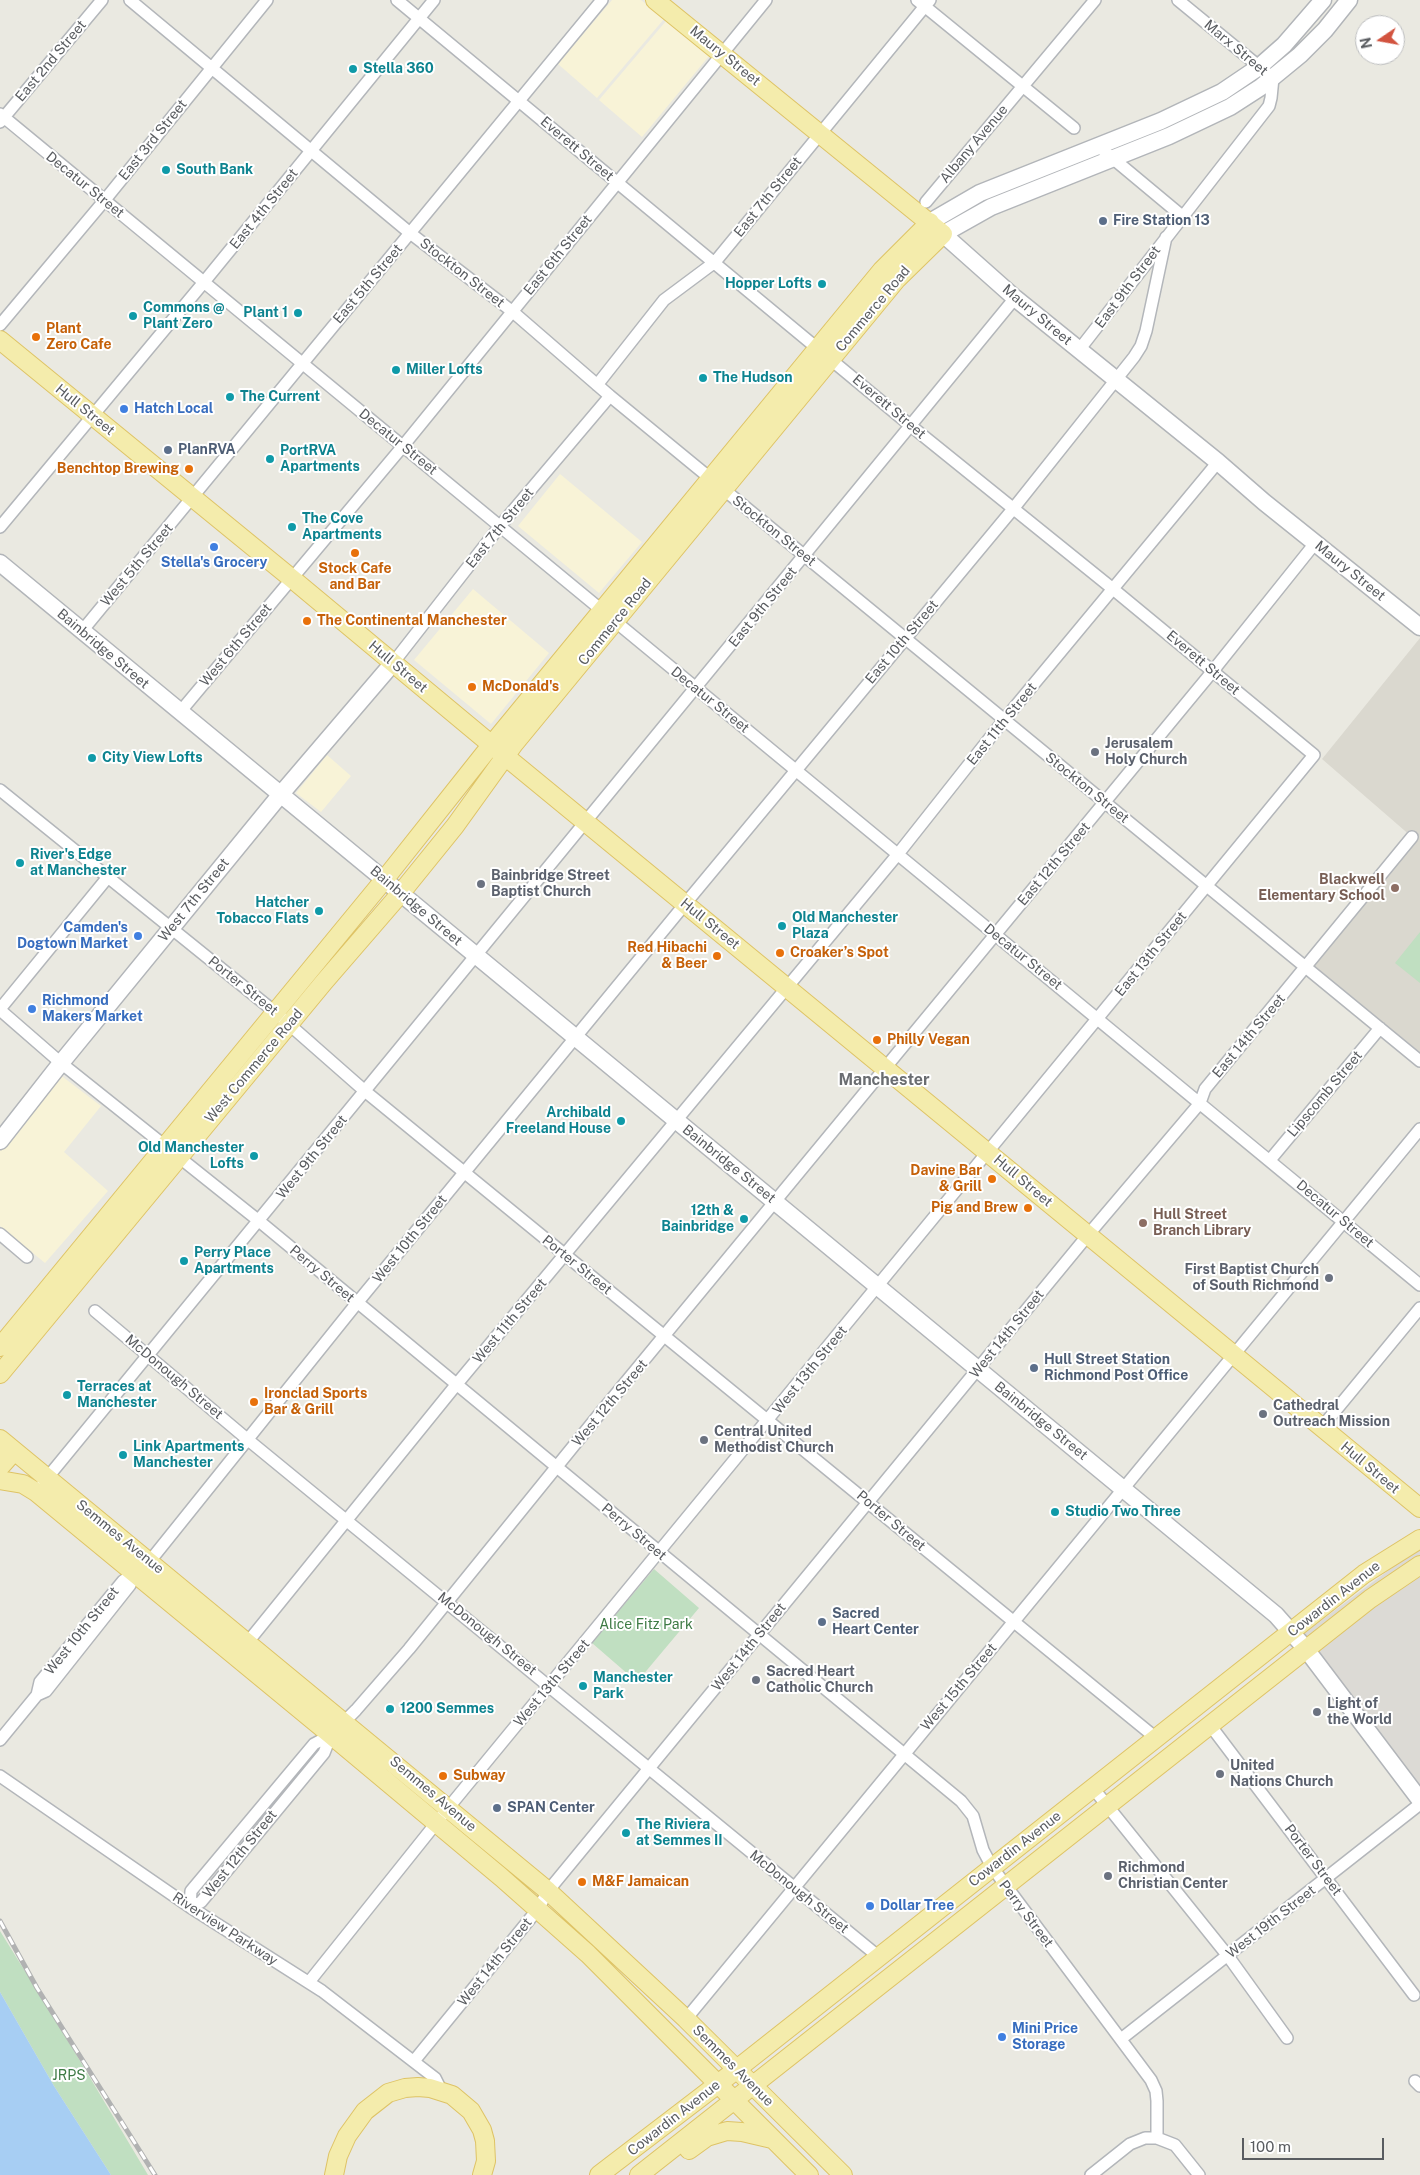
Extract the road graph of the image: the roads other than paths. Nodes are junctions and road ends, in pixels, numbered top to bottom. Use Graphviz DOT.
graph roads {
  1 [pos="102,0"];
  2 [pos="130,0"];
  3 [pos="267,0"];
  4 [pos="397,0"];
  5 [pos="434,0"];
  6 [pos="602,0"];
  7 [pos="655,0"];
  8 [pos="766,0"];
  9 [pos="1095,0"];
  10 [pos="1178,0"];
  11 [pos="1323,0"];
  12 [pos="1349,0"];
  13 [pos="924,2"];
  14 [pos="419,18"];
  15 [pos="722,54"];
  16 [pos="212,67"];
  17 [pos="1259,67"];
  18 [pos="1273,78"];
  19 [pos="1022,86"];
  20 [pos="519,100"];
  21 [pos="1269,106"];
  22 [pos="1,118"];
  23 [pos="1074,128"];
  24 [pos="820,134"];
  25 [pos="1098,146"];
  26 [pos="312,150"];
  27 [pos="1112,158"];
  28 [pos="617,183"];
  29 [pos="104,201"];
  30 [pos="926,202"];
  31 [pos="1182,216"];
  32 [pos="930,222"];
  33 [pos="410,233"];
  34 [pos="943,234"];
  35 [pos="1166,237"];
  36 [pos="715,262"];
  37 [pos="204,282"];
  38 [pos="1015,298"];
  39 [pos="513,312"];
  40 [pos="0,325"];
  41 [pos="0,340"];
  42 [pos="818,348"];
  43 [pos="1079,350"];
  44 [pos="832,359"];
  45 [pos="302,364"];
  46 [pos="1116,379"];
  47 [pos="597,385"];
  48 [pos="610,396"];
  49 [pos="92,416"];
  50 [pos="910,426"];
  51 [pos="402,446"];
  52 [pos="1218,462"];
  53 [pos="717,484"];
  54 [pos="192,498"];
  55 [pos="1013,509"];
  56 [pos="500,526"];
  57 [pos="0,527"];
  58 [pos="1316,542"];
  59 [pos="805,556"];
  60 [pos="0,563"];
  61 [pos="292,579"];
  62 [pos="1113,589"];
  63 [pos="608,617"];
  64 [pos="1420,627"];
  65 [pos="82,631"];
  66 [pos="905,638"];
  67 [pos="393,662"];
  68 [pos="1212,672"];
  69 [pos="696,688"];
  70 [pos="180,712"];
  71 [pos="1004,720"];
  72 [pos="492,745"];
  73 [pos="1314,755"];
  74 [pos="506,756"];
  75 [pos="796,771"];
  76 [pos="0,790"];
  77 [pos="281,794"];
  78 [pos="1104,803"];
  79 [pos="586,822"];
  80 [pos="1412,837"];
  81 [pos="898,854"];
  82 [pos="108,877"];
  83 [pos="384,880"];
  84 [pos="1207,886"];
  85 [pos="400,894"];
  86 [pos="685,904"];
  87 [pos="172,928"];
  88 [pos="995,935"];
  89 [pos="477,956"];
  90 [pos="1306,967"];
  91 [pos="787,988"];
  92 [pos="275,1012"];
  93 [pos="1,1013"];
  94 [pos="1098,1019"];
  95 [pos="289,1024"];
  96 [pos="1380,1028"];
  97 [pos="576,1038"];
  98 [pos="1420,1062"];
  99 [pos="61,1063"];
  100 [pos="886,1068"];
  101 [pos="366,1092"];
  102 [pos="1200,1103"];
  103 [pos="676,1120"];
  104 [pos="1420,1129"];
  105 [pos="0,1141"];
  106 [pos="165,1146"];
  107 [pos="988,1153"];
  108 [pos="179,1158"];
  109 [pos="1270,1160"];
  110 [pos="464,1172"];
  111 [pos="775,1202"];
  112 [pos="259,1221"];
  113 [pos="1344,1221"];
  114 [pos="0,1234"];
  115 [pos="1088,1235"];
  116 [pos="564,1255"];
  117 [pos="27,1256"];
  118 [pos="1420,1285"];
  119 [pos="878,1286"];
  120 [pos="357,1303"];
  121 [pos="1420,1308"];
  122 [pos="95,1311"];
  123 [pos="665,1338"];
  124 [pos="0,1346"];
  125 [pos="1232,1355"];
  126 [pos="148,1356"];
  127 [pos="978,1369"];
  128 [pos="0,1374"];
  129 [pos="456,1385"];
  130 [pos="768,1420"];
  131 [pos="1322,1427"];
  132 [pos="247,1439"];
  133 [pos="3,1441"];
  134 [pos="0,1467"];
  135 [pos="557,1468"];
  136 [pos="48,1478"];
  137 [pos="0,1480"];
  138 [pos="1122,1487"];
  139 [pos="36,1492"];
  140 [pos="868,1502"];
  141 [pos="1418,1503"];
  142 [pos="347,1519"];
  143 [pos="1420,1538"];
  144 [pos="659,1552"];
  145 [pos="150,1561"];
  146 [pos="1420,1565"];
  147 [pos="135,1574"];
  148 [pos="447,1602"];
  149 [pos="1014,1621"];
  150 [pos="1292,1631"];
  151 [pos="759,1635"];
  152 [pos="247,1643"];
  153 [pos="1306,1649"];
  154 [pos="236,1657"];
  155 [pos="549,1685"];
  156 [pos="345,1722"];
  157 [pos="1210,1725"];
  158 [pos="331,1735"];
  159 [pos="1156,1738"];
  160 [pos="0,1740"];
  161 [pos="904,1754"];
  162 [pos="650,1768"];
  163 [pos="0,1776"];
  164 [pos="1093,1788"];
  165 [pos="1420,1800"];
  166 [pos="1420,1804"];
  167 [pos="1108,1806"];
  168 [pos="449,1807"];
  169 [pos="436,1822"];
  170 [pos="992,1868"];
  171 [pos="1327,1878"];
  172 [pos="794,1887"];
  173 [pos="1005,1887"];
  174 [pos="548,1890"];
  175 [pos="190,1907"];
  176 [pos="538,1909"];
  177 [pos="1228,1956"];
  178 [pos="879,1957"];
  179 [pos="309,1982"];
  180 [pos="1414,1995"];
  181 [pos="686,2019"];
  182 [pos="1288,2038"];
  183 [pos="1121,2039"];
  184 [pos="414,2061"];
  185 [pos="736,2070"];
  186 [pos="718,2084"];
  187 [pos="753,2086"];
  188 [pos="441,2090"];
  189 [pos="734,2101"];
  190 [pos="1157,2138"];
  191 [pos="772,2139"];
  192 [pos="334,2175"];
  193 [pos="482,2175"];
  194 [pos="599,2175"];
  195 [pos="640,2175"];
  196 [pos="809,2175"];
  197 [pos="842,2175"];
  198 [pos="1091,2175"];
  199 [pos="1199,2175"];
  1 -- 22 [label="street, East 2nd Street"];
  2 -- 16 [label="street, Stockton Street"];
  3 -- 16 [label="street, East 3rd Street"];
  4 -- 14 [label="street, Everett Street"];
  5 -- 14 [label="street, East 4th Street"];
  6 -- 20 [label="street, East 5th Street"];
  7 -- 15 [label="main road, Maury Street"];
  8 -- 15 [label="street, East 6th Street"];
  9 -- 19 [label="street, Albany Avenue"];
  10 -- 17 [label="street, Marx Street"];
  11 -- 17 [label="street, Commerce Road"];
  12 -- 18 [label="street, Commerce Road"];
  13 -- 19 [label="street"];
  13 -- 24 [label="street, East 7th Street"];
  14 -- 20 [label="street, Everett Street"];
  14 -- 26 [label="street, East 4th Street"];
  15 -- 24 [label="main road, Maury Street"];
  15 -- 28 [label="street, East 6th Street"];
  16 -- 26 [label="street, Stockton Street"];
  16 -- 29 [label="street, East 3rd Street"];
  17 -- 18 [label="street, Marx Street"];
  17 -- 25 [label="street, Commerce Road"];
  18 -- 21 [label="street, Marx Street"];
  18 -- 27 [label="street, Commerce Road"];
  19 -- 23 [label="street"];
  19 -- 30 [label="street, Albany Avenue"];
  20 -- 28 [label="street, Everett Street"];
  20 -- 33 [label="street, East 5th Street"];
  21 -- 31 [label="street, East 9th Street"];
  22 -- 29 [label="street, Decatur Street"];
  24 -- 32 [label="main road, Maury Street"];
  24 -- 36 [label="street, East 7th Street"];
  25 -- 27 [label="street"];
  25 -- 32 [label="street, Commerce Road"];
  26 -- 33 [label="street, Stockton Street"];
  26 -- 37 [label="street, East 4th Street"];
  27 -- 31 [label="street"];
  27 -- 34 [label="street, Commerce Road"];
  28 -- 36 [label="street, Everett Street"];
  28 -- 39 [label="street, East 6th Street"];
  29 -- 37 [label="street, Decatur Street"];
  29 -- 40 [label="street, East 3rd Street"];
  31 -- 35 [label="street, East 9th Street"];
  32 -- 34 [label="main road, Maury Street"];
  32 -- 42 [label="main road, Commerce Road"];
  33 -- 39 [label="street, Stockton Street"];
  33 -- 45 [label="street, East 5th Street"];
  34 -- 38 [label="street, Maury Street"];
  34 -- 44 [label="main road, Commerce Road"];
  35 -- 43 [label="street, East 9th Street"];
  35 -- 46 [label="street, East 10th Street"];
  36 -- 42 [label="street, Everett Street"];
  36 -- 47 [label="street, East 7th Street"];
  37 -- 45 [label="street, Decatur Street"];
  37 -- 49 [label="street, East 4th Street"];
  38 -- 43 [label="street, Maury Street"];
  38 -- 50 [label="street, East 9th Street"];
  39 -- 47 [label="street, Stockton Street"];
  39 -- 51 [label="street, East 6th Street"];
  41 -- 49 [label="main road, Hull Street"];
  42 -- 44 [label="street, Everett Street"];
  42 -- 53 [label="main road, Commerce Road"];
  43 -- 46 [label="street, Maury Street"];
  44 -- 50 [label="street, Everett Street"];
  44 -- 53 [label="main road, Commerce Road"];
  45 -- 51 [label="street, Decatur Street"];
  45 -- 54 [label="street, East 5th Street"];
  46 -- 52 [label="street, Maury Street"];
  46 -- 55 [label="street, East 10th Street"];
  47 -- 48 [label="street, Stockton Street"];
  48 -- 53 [label="street, Stockton Street"];
  48 -- 56 [label="street, East 7th Street"];
  49 -- 54 [label="main road, Hull Street"];
  49 -- 57 [label="street, East 4th Street"];
  50 -- 55 [label="street, Everett Street"];
  50 -- 59 [label="street, East 9th Street"];
  51 -- 56 [label="street, Decatur Street"];
  51 -- 61 [label="street, East 6th Street"];
  52 -- 58 [label="street, Maury Street"];
  52 -- 62 [label="street, East 11th Street"];
  53 -- 59 [label="street, Stockton Street"];
  53 -- 63 [label="main road, Commerce Road"];
  54 -- 61 [label="main road, Hull Street"];
  54 -- 65 [label="street, West 5th Street"];
  55 -- 62 [label="street, Everett Street"];
  55 -- 66 [label="street, East 10th Street"];
  56 -- 63 [label="street, Decatur Street"];
  56 -- 67 [label="street, East 7th Street"];
  58 -- 64 [label="street, Maury Street"];
  58 -- 68 [label="street, East 12th Street"];
  59 -- 66 [label="street, Stockton Street"];
  59 -- 69 [label="street, East 9th Street"];
  60 -- 65 [label="street, Bainbridge Street"];
  61 -- 67 [label="main road, Hull Street"];
  61 -- 70 [label="street, West 6th Street"];
  62 -- 68 [label="street, Everett Street"];
  62 -- 71 [label="street, East 11th Street"];
  63 -- 69 [label="street, Decatur Street"];
  63 -- 72 [label="main road, Commerce Road"];
  63 -- 74 [label="main road, Commerce Road"];
  65 -- 70 [label="street, Bainbridge Street"];
  66 -- 71 [label="street, Stockton Street"];
  66 -- 75 [label="street, East 10th Street"];
  67 -- 72 [label="main road, Hull Street"];
  67 -- 77 [label="street, West 7th Street"];
  68 -- 73 [label="street, Everett Street"];
  68 -- 78 [label="street, East 12th Street"];
  69 -- 75 [label="street, Decatur Street"];
  69 -- 79 [label="street, East 9th Street"];
  70 -- 77 [label="street, Bainbridge Street"];
  71 -- 78 [label="street, Stockton Street"];
  71 -- 81 [label="street, East 11th Street"];
  72 -- 74 [label="main road, Hull Street"];
  72 -- 83 [label="main road, West Commerce Road"];
  73 -- 84 [label="street, East 13th Street"];
  74 -- 79 [label="main road, Hull Street"];
  74 -- 85 [label="main road, West Commerce Road"];
  75 -- 81 [label="street, Decatur Street"];
  75 -- 86 [label="street, East 10th Street"];
  76 -- 82 [label="street, Porter Street"];
  77 -- 83 [label="street, Bainbridge Street"];
  77 -- 87 [label="street, West 7th Street"];
  78 -- 84 [label="street, Stockton Street"];
  78 -- 88 [label="street, East 12th Street"];
  79 -- 86 [label="main road, Hull Street"];
  79 -- 89 [label="street, West 9th Street"];
  80 -- 90 [label="street, East 14th Street"];
  81 -- 88 [label="street, Decatur Street"];
  81 -- 91 [label="street, East 11th Street"];
  82 -- 87 [label="street, Porter Street"];
  82 -- 93 [label="street"];
  83 -- 85 [label="street, Bainbridge Street"];
  83 -- 92 [label="main road, West Commerce Road"];
  84 -- 90 [label="street, Stockton Street"];
  84 -- 94 [label="street, East 13th Street"];
  85 -- 89 [label="street, Bainbridge Street"];
  85 -- 95 [label="main road, West Commerce Road"];
  86 -- 91 [label="main road, Hull Street"];
  86 -- 97 [label="street, West 10th Street"];
  87 -- 92 [label="street, Porter Street"];
  87 -- 99 [label="street, West 7th Street"];
  88 -- 94 [label="street, Decatur Street"];
  88 -- 100 [label="street, East 12th Street"];
  89 -- 97 [label="street, Bainbridge Street"];
  89 -- 101 [label="street, West 9th Street"];
  90 -- 96 [label="street, Stockton Street"];
  90 -- 102 [label="street, East 14th Street"];
  91 -- 100 [label="main road, Hull Street"];
  91 -- 103 [label="street, West 11th Street"];
  92 -- 95 [label="street, Porter Street"];
  92 -- 106 [label="main road, West Commerce Road"];
  93 -- 99 [label="street, Perry Street"];
  94 -- 102 [label="street, Decatur Street"];
  94 -- 107 [label="street, East 13th Street"];
  95 -- 101 [label="street, Porter Street"];
  95 -- 108 [label="main road, West Commerce Road"];
  96 -- 98 [label="street, Stockton Street"];
  96 -- 109 [label="street, Lipscomb Street"];
  97 -- 103 [label="street, Bainbridge Street"];
  97 -- 110 [label="street, West 10th Street"];
  99 -- 105 [label="street, West 7th Street"];
  99 -- 106 [label="street, Perry Street"];
  100 -- 107 [label="main road, Hull Street"];
  100 -- 111 [label="street, West 12th Street"];
  101 -- 110 [label="street, Porter Street"];
  101 -- 112 [label="street, West 9th Street"];
  102 -- 109 [label="street, Decatur Street"];
  102 -- 115 [label="street, East 14th Street"];
  103 -- 111 [label="street, Bainbridge Street"];
  103 -- 116 [label="street, West 11th Street"];
  104 -- 113 [label="street, West 15th Street"];
  106 -- 108 [label="street, Perry Street"];
  106 -- 124 [label="main road, West Commerce Road"];
  107 -- 115 [label="main road, Hull Street"];
  107 -- 119 [label="street, West 13th Street"];
  108 -- 112 [label="street, Perry Street"];
  108 -- 128 [label="main road, West Commerce Road"];
  109 -- 113 [label="street, Decatur Street"];
  110 -- 116 [label="street, Porter Street"];
  110 -- 120 [label="street, West 10th Street"];
  111 -- 119 [label="street, Bainbridge Street"];
  111 -- 123 [label="street, West 12th Street"];
  112 -- 120 [label="street, Perry Street"];
  112 -- 126 [label="street, West 9th Street"];
  113 -- 118 [label="street, Decatur Street"];
  113 -- 125 [label="street, West 15th Street"];
  114 -- 117 [label="street"];
  115 -- 125 [label="main road, Hull Street"];
  115 -- 127 [label="street, West 14th Street"];
  116 -- 123 [label="street, Porter Street"];
  116 -- 129 [label="street, West 11th Street"];
  119 -- 127 [label="street, Bainbridge Street"];
  119 -- 130 [label="street, West 13th Street"];
  120 -- 129 [label="street, Perry Street"];
  120 -- 132 [label="street, West 10th Street"];
  121 -- 131 [label="street"];
  122 -- 126 [label="street, McDonough Street"];
  123 -- 130 [label="street, Porter Street"];
  123 -- 135 [label="street, West 12th Street"];
  125 -- 131 [label="main road, Hull Street"];
  125 -- 138 [label="street, West 15th Street"];
  126 -- 132 [label="street, McDonough Street"];
  126 -- 136 [label="street, West 9th Street"];
  127 -- 138 [label="street, Bainbridge Street"];
  127 -- 140 [label="street, West 14th Street"];
  129 -- 135 [label="street, Perry Street"];
  129 -- 142 [label="street, West 11th Street"];
  130 -- 140 [label="street, Porter Street"];
  130 -- 144 [label="street, West 13th Street"];
  131 -- 141 [label="main road, Hull Street"];
  132 -- 142 [label="street, McDonough Street"];
  132 -- 145 [label="street, West 10th Street"];
  133 -- 134 [label="main road"];
  133 -- 136 [label="main road, Semmes Avenue"];
  135 -- 144 [label="street, Perry Street"];
  135 -- 148 [label="street, West 12th Street"];
  136 -- 139 [label="street, West 9th Street"];
  136 -- 145 [label="main road, Semmes Avenue"];
  137 -- 139 [label="main road, Semmes Avenue"];
  138 -- 149 [label="street, West 15th Street"];
  138 -- 150 [label="street, Bainbridge Street"];
  139 -- 147 [label="main road, Semmes Avenue"];
  140 -- 149 [label="street, Porter Street"];
  140 -- 151 [label="street, West 14th Street"];
  142 -- 148 [label="street, McDonough Street"];
  142 -- 152 [label="street, West 11th Street"];
  143 -- 150 [label="main road, Cowardin Avenue"];
  144 -- 151 [label="street, Perry Street"];
  144 -- 155 [label="street, West 13th Street"];
  145 -- 147 [label="street, West 10th Street"];
  145 -- 152 [label="main road, Semmes Avenue"];
  146 -- 153 [label="main road, Cowardin Avenue"];
  147 -- 154 [label="main road, Semmes Avenue"];
  147 -- 160 [label="street, West 10th Street"];
  148 -- 155 [label="street, McDonough Street"];
  148 -- 156 [label="street, West 12th Street"];
  149 -- 159 [label="street, Porter Street"];
  149 -- 161 [label="street, West 15th Street"];
  150 -- 153 [label="street, Bainbridge Street"];
  150 -- 159 [label="main road, Cowardin Avenue"];
  151 -- 161 [label="street, Perry Street"];
  151 -- 162 [label="street, West 14th Street"];
  152 -- 154 [label="street, West 11th Street"];
  152 -- 156 [label="main road, Semmes Avenue"];
  153 -- 157 [label="main road, Cowardin Avenue"];
  153 -- 165 [label="street, Bainbridge Street"];
  154 -- 158 [label="main road, Semmes Avenue"];
  155 -- 162 [label="street, McDonough Street"];
  155 -- 168 [label="street, West 13th Street"];
  156 -- 158 [label="street, West 12th Street"];
  156 -- 168 [label="main road, Semmes Avenue"];
  157 -- 167 [label="main road, Cowardin Avenue"];
  157 -- 171 [label="street, Porter Street"];
  158 -- 169 [label="main road, Semmes Avenue"];
  158 -- 175 [label="street, West 12th Street"];
  159 -- 164 [label="main road, Cowardin Avenue"];
  161 -- 170 [label="street, Perry Street"];
  161 -- 172 [label="street, West 15th Street"];
  162 -- 172 [label="street, McDonough Street"];
  162 -- 174 [label="street, West 14th Street"];
  163 -- 175 [label="street, Riverview Parkway"];
  164 -- 167 [label="street"];
  164 -- 170 [label="main road, Cowardin Avenue"];
  166 -- 171 [label="street, West 19th Street"];
  167 -- 173 [label="main road, Cowardin Avenue"];
  167 -- 177 [label="street"];
  168 -- 169 [label="street, West 13th Street"];
  168 -- 174 [label="main road, Semmes Avenue"];
  169 -- 176 [label="main road, Semmes Avenue"];
  169 -- 179 [label="street, West 13th Street"];
  170 -- 173 [label="street, Perry Street"];
  170 -- 178 [label="main road, Cowardin Avenue"];
  171 -- 177 [label="street, West 19th Street"];
  171 -- 180 [label="street, Porter Street"];
  172 -- 178 [label="street, McDonough Street"];
  172 -- 181 [label="street, West 15th Street"];
  173 -- 183 [label="street, Perry Street"];
  173 -- 187 [label="main road, Cowardin Avenue"];
  174 -- 176 [label="street, West 14th Street"];
  174 -- 181 [label="main road, Semmes Avenue"];
  175 -- 179 [label="street, Riverview Parkway"];
  176 -- 184 [label="street, West 14th Street"];
  176 -- 186 [label="main road, Semmes Avenue"];
  177 -- 182 [label="street"];
  177 -- 183 [label="street, West 19th Street"];
  178 -- 185 [label="main road, Cowardin Avenue"];
  179 -- 184 [label="street, Riverview Parkway"];
  181 -- 185 [label="main road, Semmes Avenue"];
  183 -- 190 [label="street, Perry Street"];
  184 -- 188 [label="street, Riverview Parkway"];
  185 -- 186 [label="main road, Cowardin Avenue"];
  185 -- 187 [label="main road, Semmes Avenue"];
  186 -- 189 [label="main road, Semmes Avenue"];
  186 -- 194 [label="main road, Cowardin Avenue"];
  187 -- 189 [label="main road, Cowardin Avenue"];
  187 -- 197 [label="main road, Semmes Avenue"];
  188 -- 192 [label="main road"];
  188 -- 193 [label="main road"];
  189 -- 191 [label="main road, Semmes Avenue"];
  189 -- 195 [label="main road, Cowardin Avenue"];
  190 -- 198 [label="street"];
  190 -- 199 [label="street"];
  191 -- 195 [label="main road"];
  191 -- 196 [label="main road, Semmes Avenue"];
}
